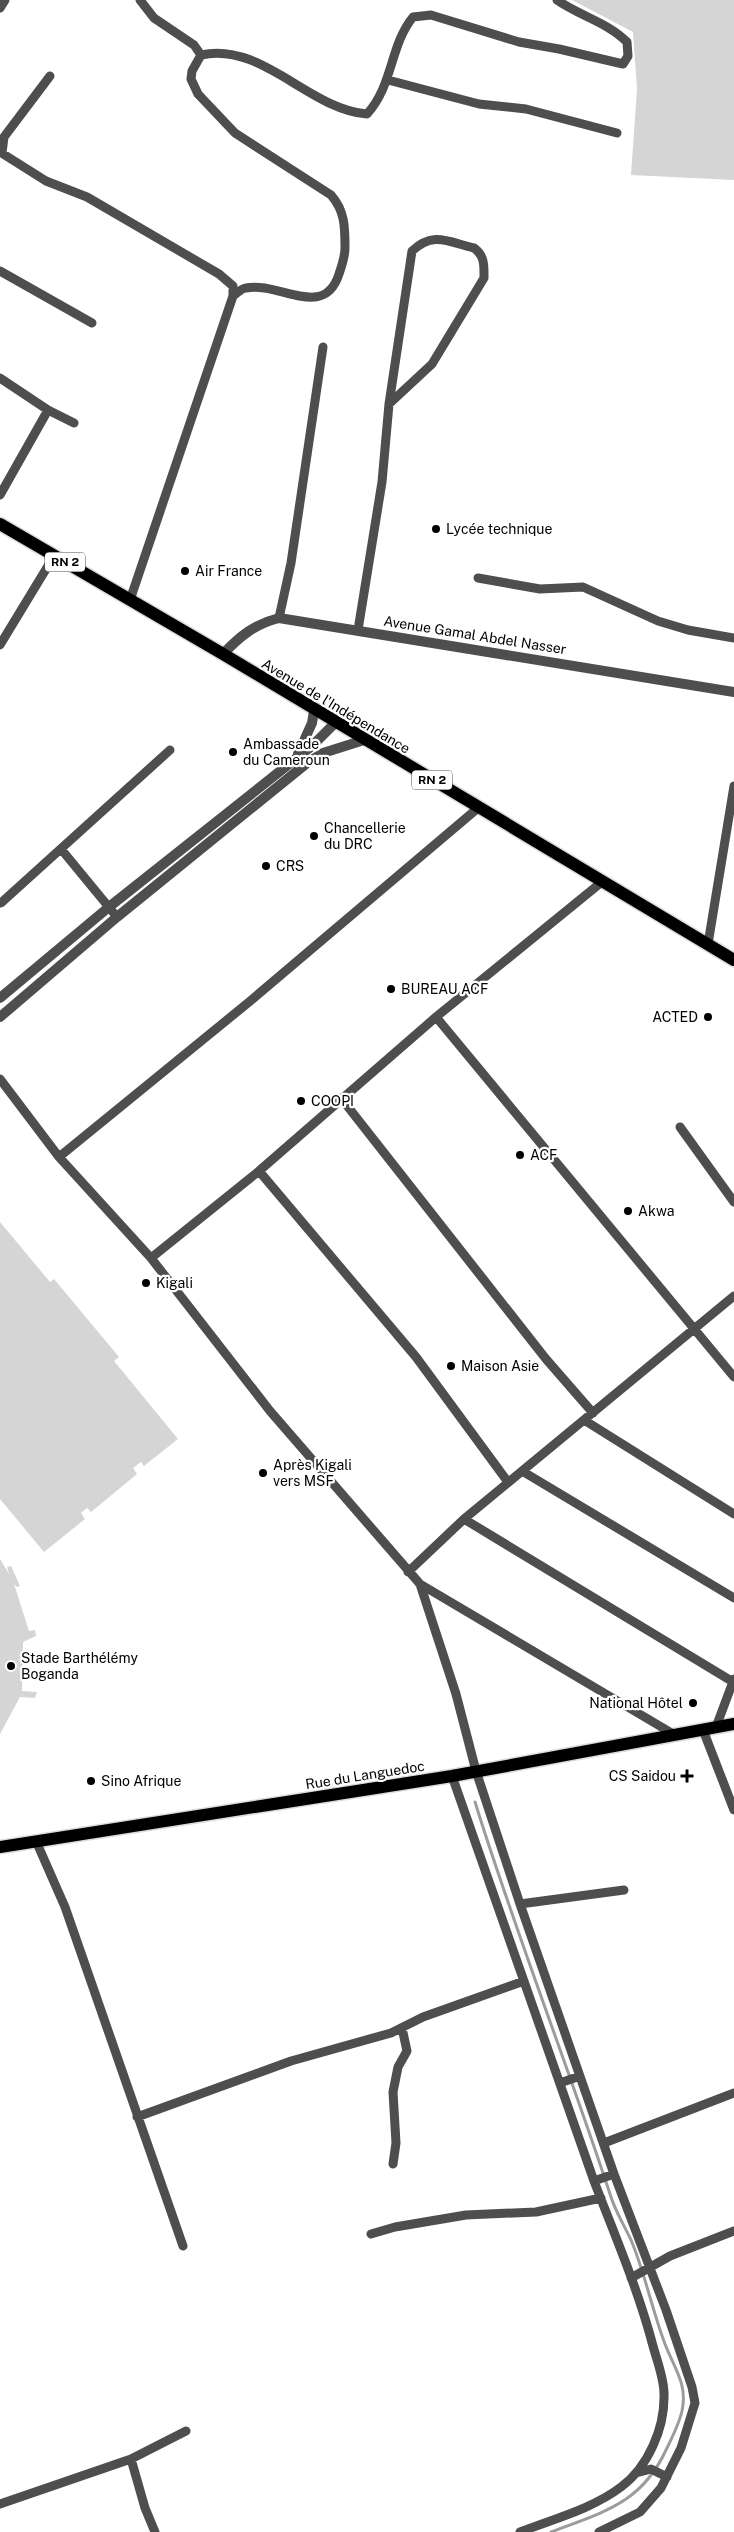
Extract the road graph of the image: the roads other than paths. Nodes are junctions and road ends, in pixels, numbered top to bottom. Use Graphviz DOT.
graph roads {
  1 [pos="5,0"];
  2 [pos="140,0"];
  3 [pos="557,0"];
  4 [pos="0,8"];
  5 [pos="201,56"];
  6 [pos="50,76"];
  7 [pos="388,80"];
  8 [pos="617,133"];
  9 [pos="1,152"];
  10 [pos="0,271"];
  11 [pos="233,296"];
  12 [pos="92,323"];
  13 [pos="323,347"];
  14 [pos="0,378"];
  15 [pos="388,404"];
  16 [pos="48,410"];
  17 [pos="74,423"];
  18 [pos="0,495"];
  19 [pos="0,524"];
  20 [pos="54,556"];
  21 [pos="478,578"];
  22 [pos="130,600"];
  23 [pos="279,618"];
  24 [pos="358,630"];
  25 [pos="734,638"];
  26 [pos="0,645"];
  27 [pos="223,654"];
  28 [pos="734,692"];
  29 [pos="314,711"];
  30 [pos="335,723"];
  31 [pos="364,740"];
  32 [pos="170,750"];
  33 [pos="296,757"];
  34 [pos="734,786"];
  35 [pos="478,808"];
  36 [pos="61,849"];
  37 [pos="602,881"];
  38 [pos="1,903"];
  39 [pos="109,907"];
  40 [pos="118,917"];
  41 [pos="708,944"];
  42 [pos="734,960"];
  43 [pos="0,998"];
  44 [pos="436,1017"];
  45 [pos="0,1018"];
  46 [pos="0,1079"];
  47 [pos="341,1098"];
  48 [pos="680,1127"];
  49 [pos="59,1156"];
  50 [pos="259,1171"];
  51 [pos="734,1202"];
  52 [pos="151,1258"];
  53 [pos="734,1296"];
  54 [pos="696,1329"];
  55 [pos="734,1377"];
  56 [pos="593,1413"];
  57 [pos="584,1420"];
  58 [pos="522,1471"];
  59 [pos="508,1482"];
  60 [pos="734,1514"];
  61 [pos="464,1519"];
  62 [pos="408,1572"];
  63 [pos="420,1584"];
  64 [pos="734,1598"];
  65 [pos="733,1680"];
  66 [pos="734,1724"];
  67 [pos="716,1727"];
  68 [pos="703,1730"];
  69 [pos="675,1735"];
  70 [pos="476,1771"];
  71 [pos="452,1776"];
  72 [pos="734,1810"];
  73 [pos="36,1841"];
  74 [pos="0,1847"];
  75 [pos="624,1890"];
  76 [pos="520,1904"];
  77 [pos="524,1981"];
  78 [pos="402,2028"];
  79 [pos="580,2076"];
  80 [pos="560,2082"];
  81 [pos="734,2093"];
  82 [pos="137,2117"];
  83 [pos="604,2143"];
  84 [pos="393,2164"];
  85 [pos="614,2174"];
  86 [pos="594,2181"];
  87 [pos="600,2198"];
  88 [pos="734,2231"];
  89 [pos="371,2234"];
  90 [pos="183,2246"];
  91 [pos="649,2267"];
  92 [pos="631,2278"];
  93 [pos="186,2431"];
  94 [pos="648,2457"];
  95 [pos="131,2459"];
  96 [pos="651,2469"];
  97 [pos="636,2473"];
  98 [pos="667,2477"];
  99 [pos="0,2504"];
  100 [pos="155,2532"];
  101 [pos="520,2532"];
  102 [pos="599,2532"];
  1 -- 4 [label="street"];
  2 -- 5 [label="street"];
  3 -- 7 [label="street"];
  5 -- 7 [label="street"];
  5 -- 11 [label="street"];
  6 -- 9 [label="street"];
  7 -- 8 [label="street"];
  9 -- 11 [label="street"];
  10 -- 12 [label="street"];
  11 -- 22 [label="street"];
  13 -- 23 [label="street"];
  14 -- 16 [label="street"];
  15 -- 15 [label="street"];
  15 -- 24 [label="street"];
  16 -- 17 [label="street"];
  16 -- 18 [label="street"];
  19 -- 20 [label="main road, Avenue de l'Indépendance / RN 2"];
  20 -- 22 [label="main road, Avenue de l'Indépendance / RN 2"];
  20 -- 26 [label="street"];
  21 -- 25 [label="street"];
  22 -- 27 [label="main road, Avenue de l'Indépendance / RN 2"];
  23 -- 24 [label="street, Avenue Gamal Abdel Nasser"];
  23 -- 27 [label="street, Avenue Gamal Abdel Nasser"];
  24 -- 28 [label="street, Avenue Gamal Abdel Nasser"];
  27 -- 29 [label="main road, Avenue de l'Indépendance / RN 2"];
  29 -- 30 [label="main road, Avenue de l'Indépendance / RN 2"];
  29 -- 33 [label="street"];
  30 -- 31 [label="main road, Avenue de l'Indépendance / RN 2"];
  30 -- 33 [label="street"];
  31 -- 35 [label="main road, Avenue de l'Indépendance / RN 2"];
  31 -- 40 [label="street"];
  32 -- 36 [label="street"];
  33 -- 39 [label="street"];
  34 -- 41 [label="street"];
  35 -- 37 [label="main road, Avenue de l'Indépendance / RN 2"];
  35 -- 49 [label="street"];
  36 -- 38 [label="street"];
  36 -- 39 [label="street"];
  37 -- 41 [label="main road, Avenue de l'Indépendance / RN 2"];
  37 -- 44 [label="street"];
  39 -- 40 [label="street"];
  39 -- 43 [label="street"];
  40 -- 45 [label="street"];
  41 -- 42 [label="main road, Avenue de l'Indépendance / RN 2"];
  44 -- 47 [label="street"];
  44 -- 54 [label="street"];
  46 -- 49 [label="street"];
  47 -- 50 [label="street"];
  47 -- 56 [label="street"];
  48 -- 51 [label="street"];
  49 -- 52 [label="street"];
  50 -- 52 [label="street"];
  50 -- 59 [label="street"];
  52 -- 62 [label="street"];
  53 -- 54 [label="street"];
  54 -- 55 [label="street"];
  54 -- 56 [label="street"];
  56 -- 57 [label="street"];
  57 -- 58 [label="street"];
  57 -- 60 [label="street"];
  58 -- 59 [label="street"];
  58 -- 64 [label="street"];
  59 -- 61 [label="street"];
  61 -- 62 [label="street"];
  61 -- 65 [label="street"];
  62 -- 63 [label="street"];
  63 -- 69 [label="street"];
  63 -- 70 [label="street"];
  65 -- 67 [label="street"];
  66 -- 67 [label="main road, Rue du Languedoc"];
  67 -- 68 [label="main road, Rue du Languedoc"];
  68 -- 69 [label="main road, Rue du Languedoc"];
  68 -- 72 [label="street"];
  69 -- 70 [label="main road, Rue du Languedoc"];
  70 -- 71 [label="main road, Rue du Languedoc"];
  70 -- 76 [label="street"];
  71 -- 73 [label="main road, Rue du Languedoc"];
  71 -- 77 [label="street"];
  73 -- 74 [label="main road, Rue du Languedoc"];
  73 -- 82 [label="street"];
  75 -- 76 [label="street"];
  76 -- 79 [label="street"];
  77 -- 78 [label="street"];
  77 -- 80 [label="street"];
  78 -- 82 [label="street"];
  78 -- 84 [label="street"];
  79 -- 80 [label="street"];
  79 -- 83 [label="street"];
  80 -- 86 [label="street"];
  81 -- 83 [label="street"];
  82 -- 90 [label="street"];
  83 -- 85 [label="street"];
  85 -- 86 [label="street"];
  85 -- 91 [label="street"];
  86 -- 87 [label="street"];
  87 -- 89 [label="street"];
  87 -- 92 [label="street"];
  88 -- 91 [label="street"];
  91 -- 92 [label="street"];
  91 -- 98 [label="street"];
  92 -- 94 [label="street"];
  93 -- 95 [label="street"];
  94 -- 96 [label="street"];
  94 -- 97 [label="street"];
  95 -- 99 [label="street"];
  95 -- 100 [label="street"];
  96 -- 97 [label="street"];
  96 -- 98 [label="street"];
  97 -- 101 [label="street"];
  98 -- 102 [label="street"];
}
